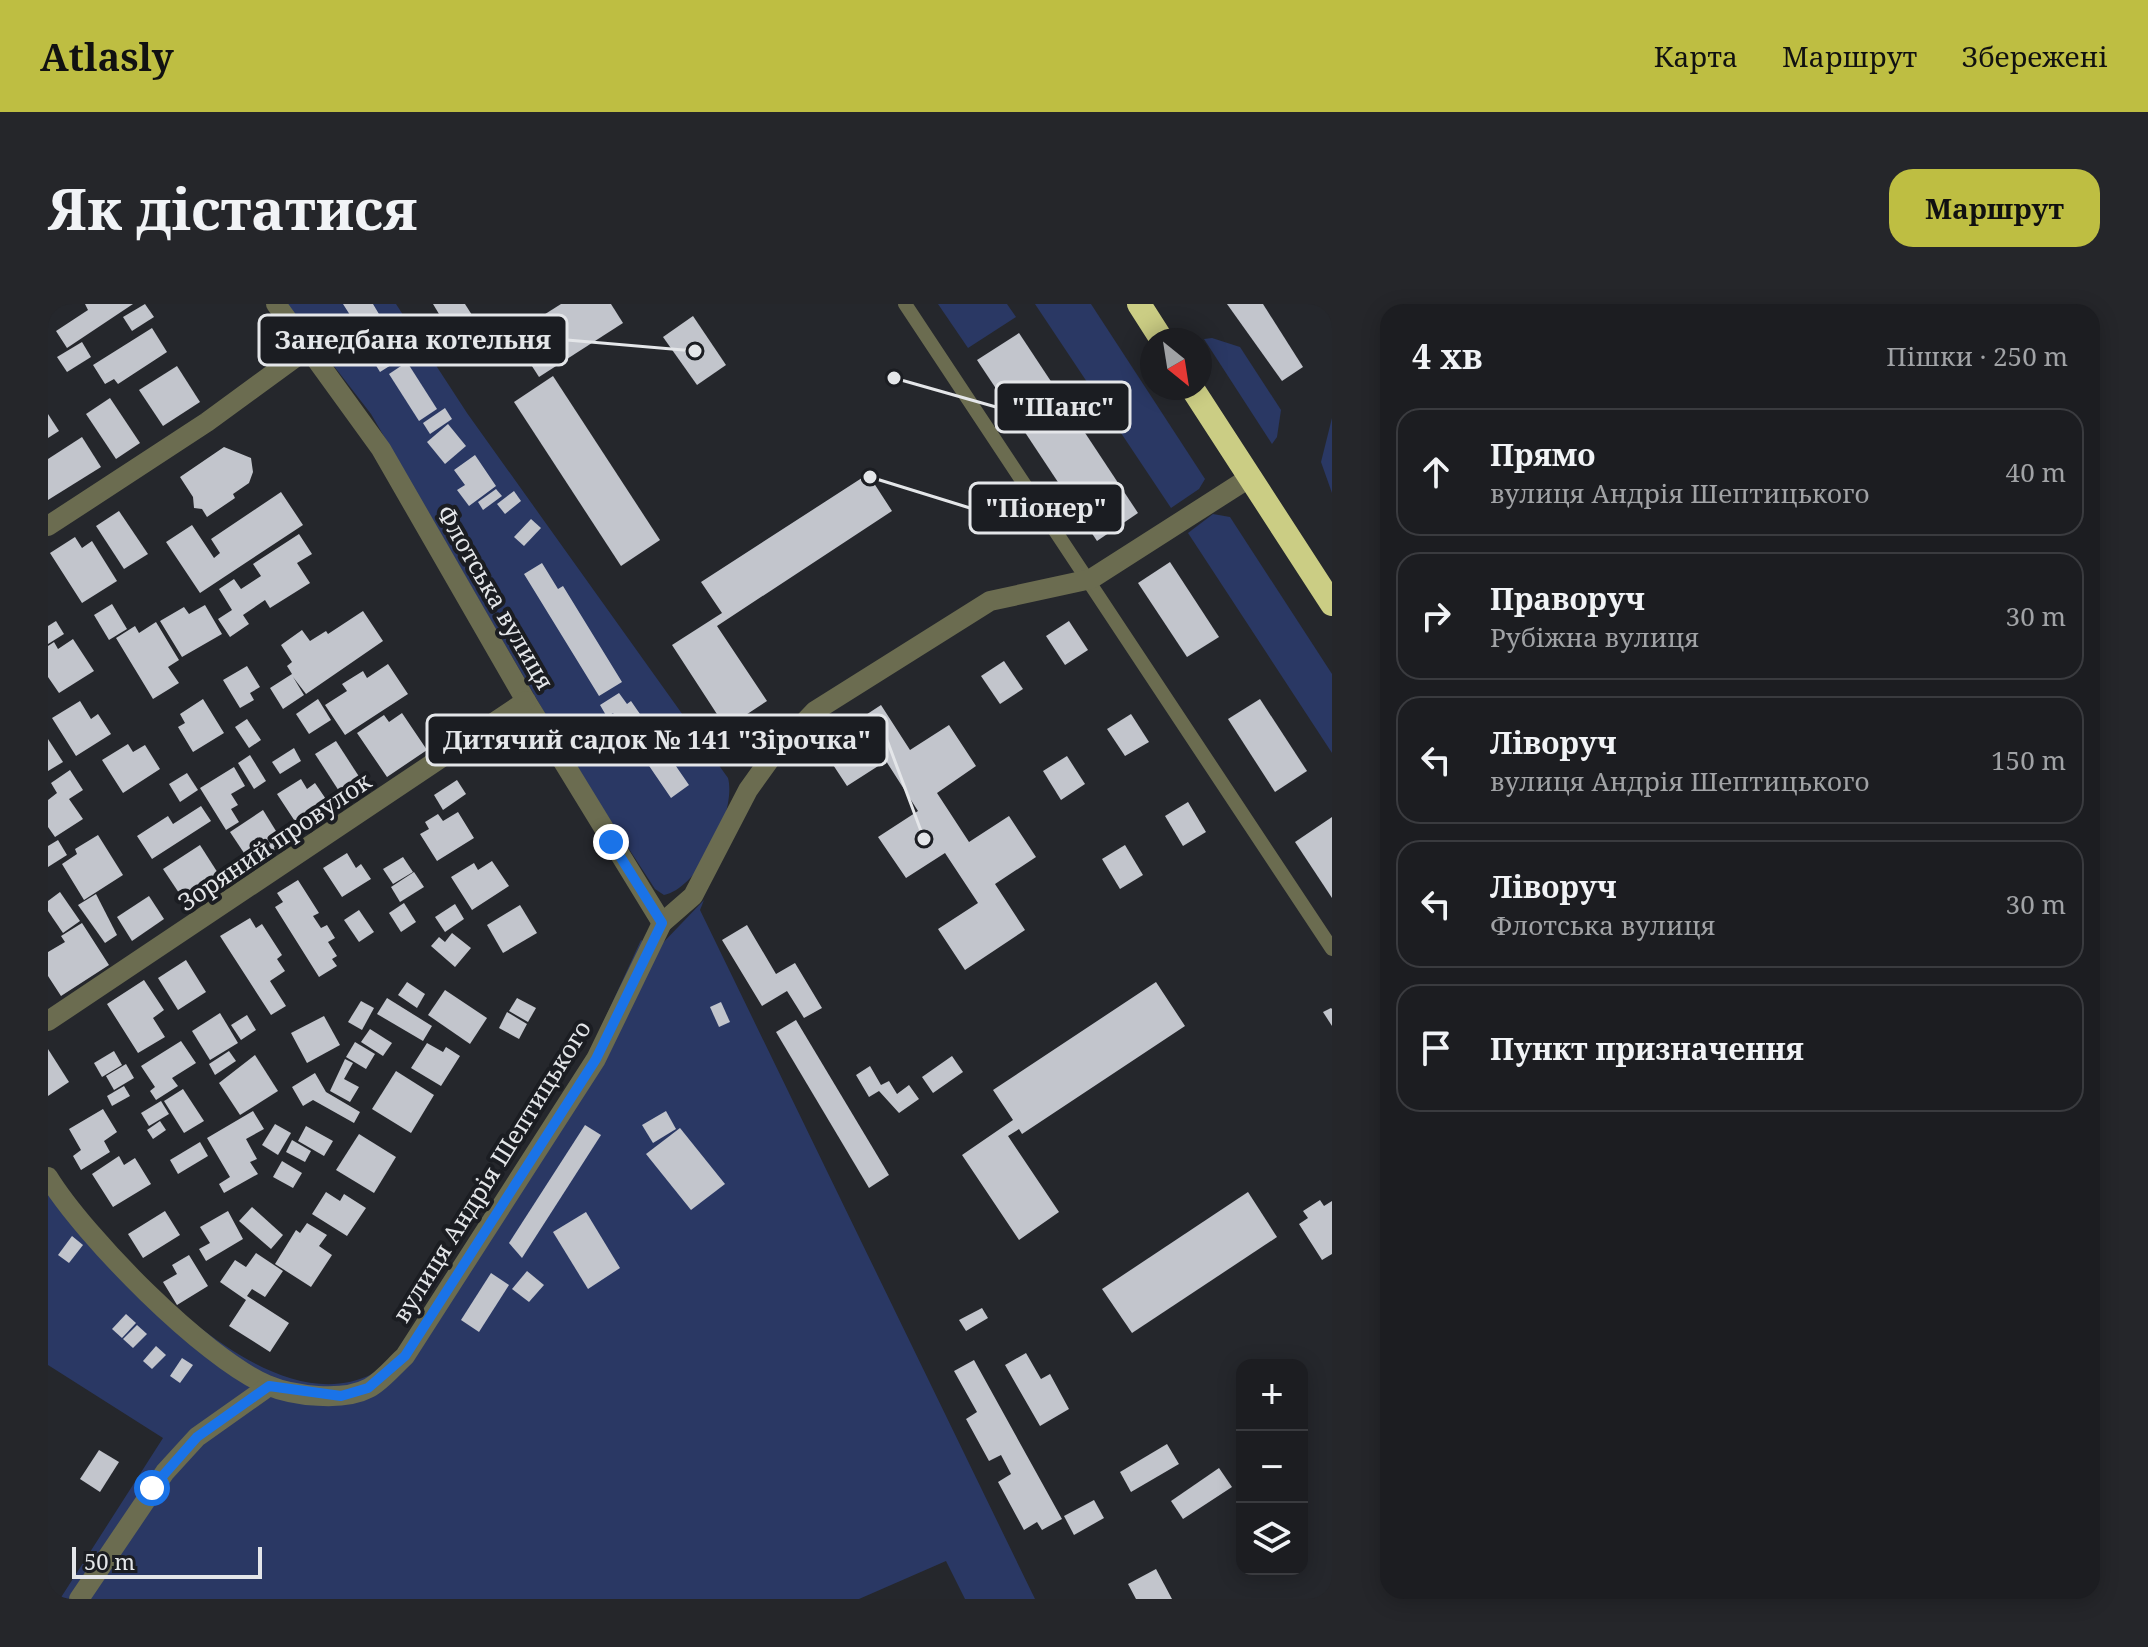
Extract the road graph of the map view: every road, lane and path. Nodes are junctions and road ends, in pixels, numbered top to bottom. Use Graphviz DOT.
graph roads {
  1 [pos="276,304"];
  2 [pos="905,304"];
  3 [pos="1139,304"];
  4 [pos="1154,328"];
  5 [pos="307,349"];
  6 [pos="1200,400"];
  7 [pos="1249,478"];
  8 [pos="48,526"];
  9 [pos="1091,579"];
  10 [pos="1332,604"];
  11 [pos="526,701"];
  12 [pos="662,923"];
  13 [pos="1332,949"];
  14 [pos="48,1021"];
  15 [pos="48,1177"];
  16 [pos="269,1386"];
  17 [pos="79,1599"];
  1 -- 5 [label="street, Флотська вулиця"];
  2 -- 9 [label="lane"];
  3 -- 4 [label="highway"];
  5 -- 8 [label="street"];
  5 -- 11 [label="street, Флотська вулиця"];
  6 -- 7 [label="highway"];
  7 -- 9 [label="street"];
  7 -- 10 [label="highway"];
  9 -- 12 [label="street, вулиця Андрія Шептицького"];
  9 -- 13 [label="lane"];
  11 -- 12 [label="street, Флотська вулиця"];
  11 -- 14 [label="street, Зоряний провулок"];
  12 -- 16 [label="street, вулиця Андрія Шептицького"];
  15 -- 16 [label="street"];
  16 -- 17 [label="street"];
}
